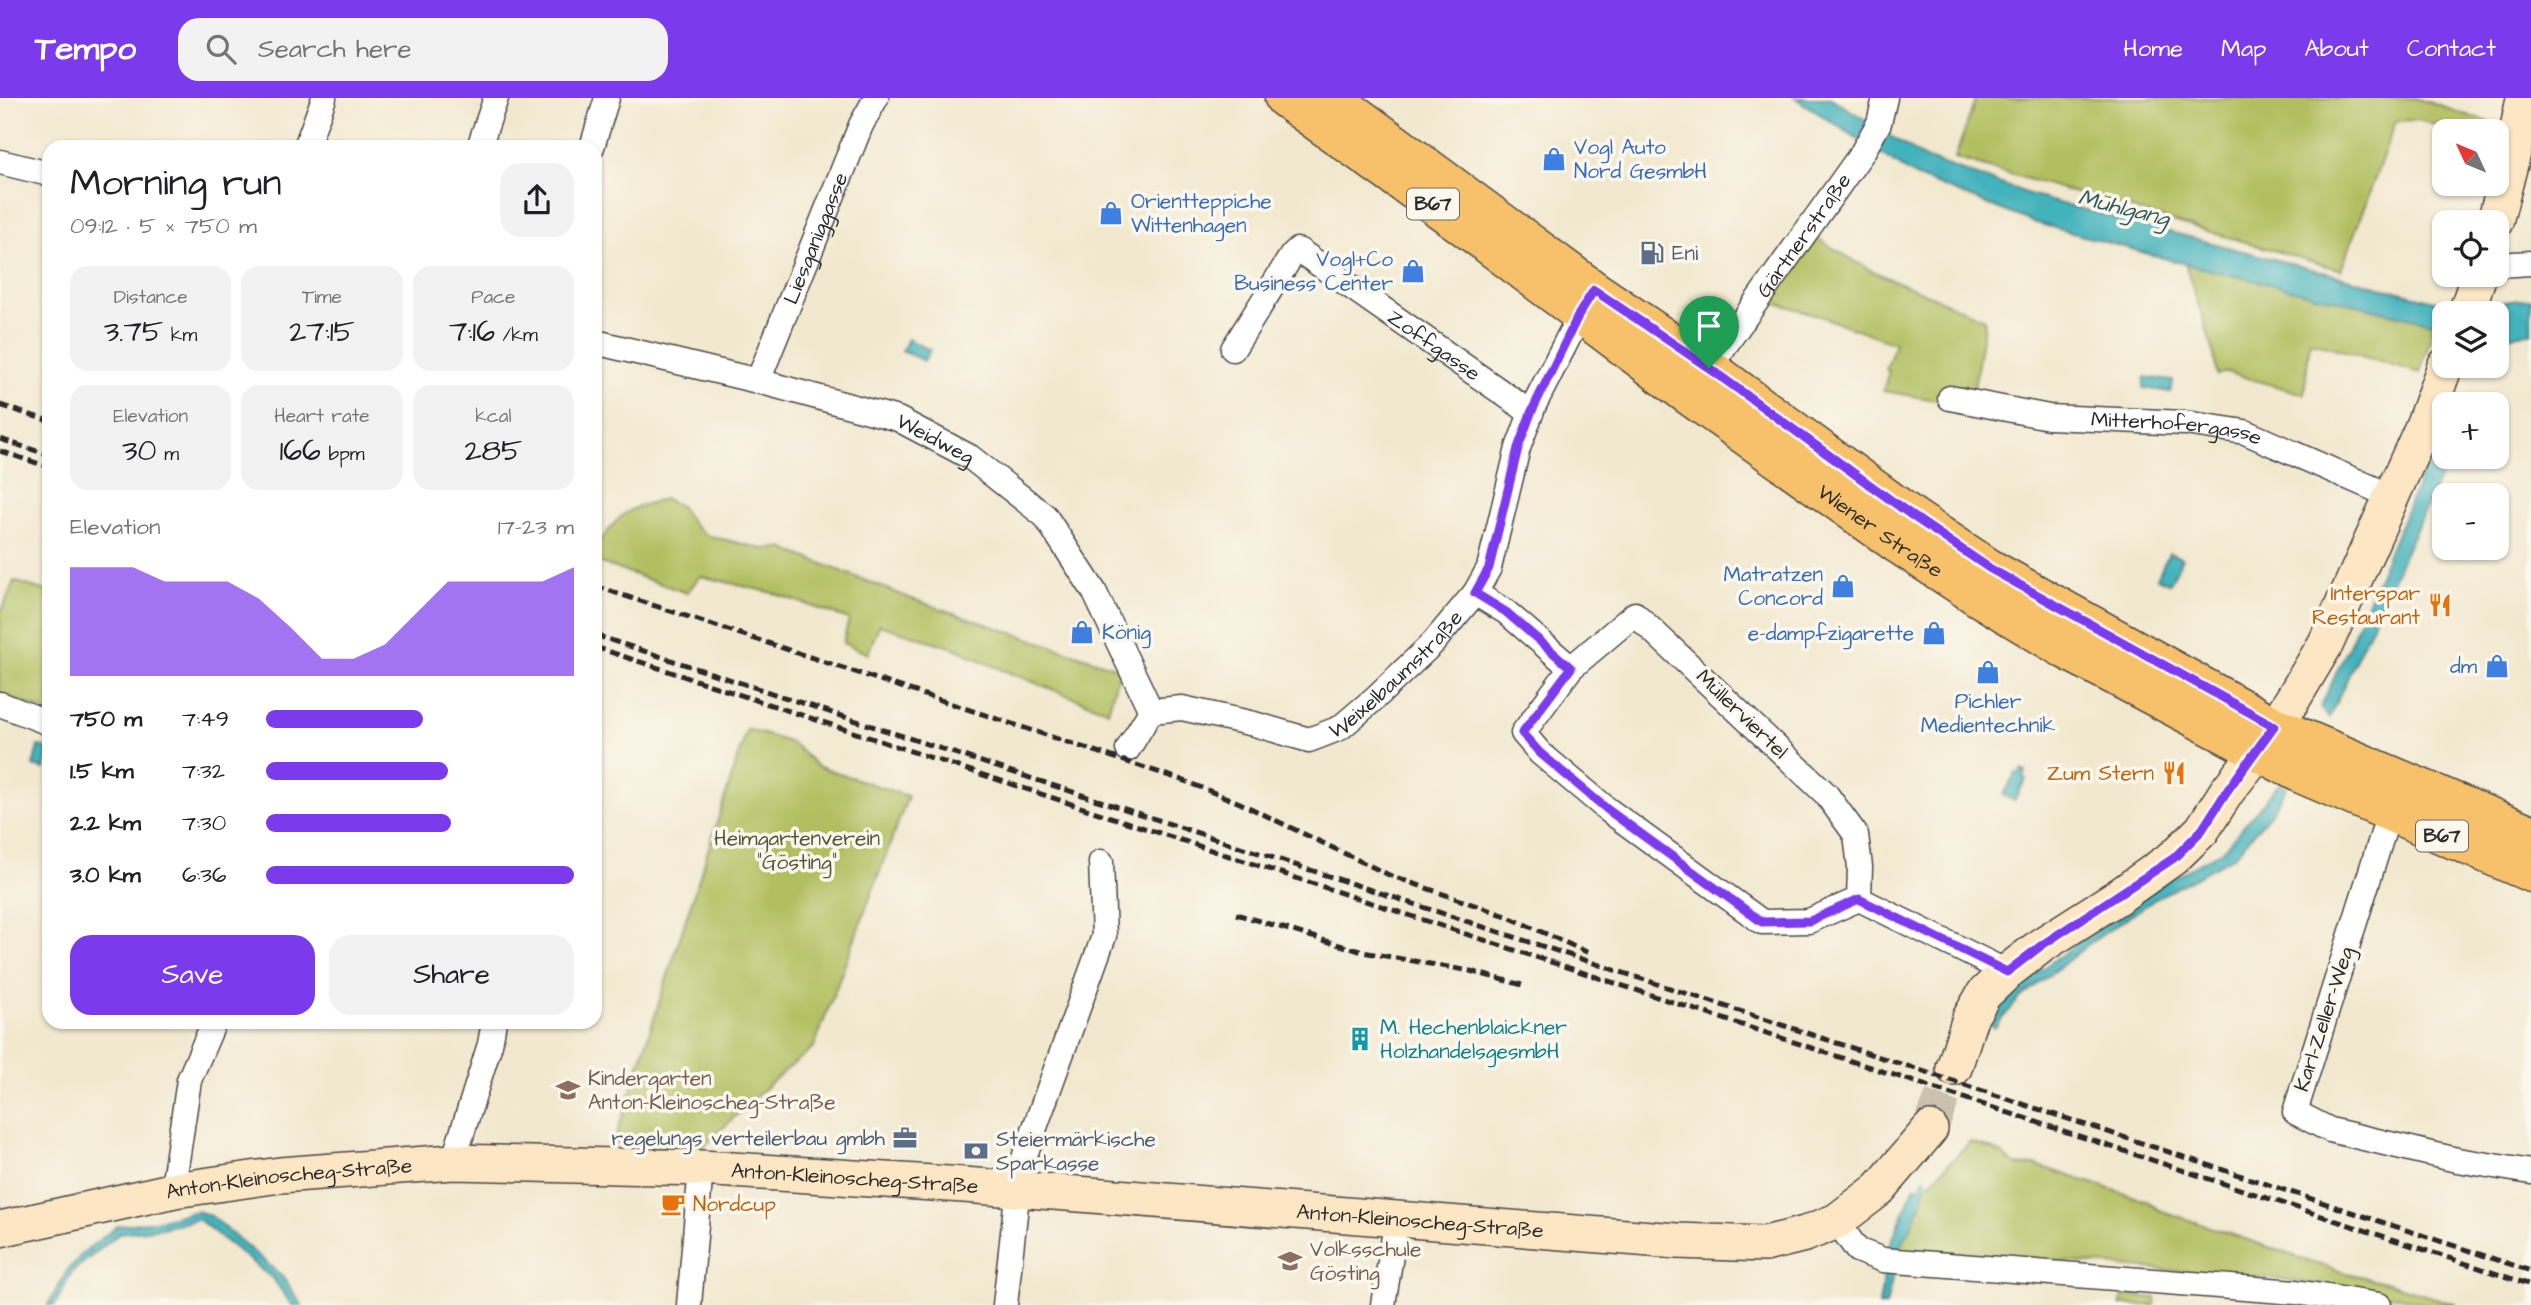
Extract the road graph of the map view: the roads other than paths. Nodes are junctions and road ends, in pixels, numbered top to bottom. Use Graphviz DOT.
graph roads {
  1 [pos="324,98"];
  2 [pos="496,98"];
  3 [pos="607,98"];
  4 [pos="876,98"];
  5 [pos="1284,98"];
  6 [pos="1333,98"];
  7 [pos="1885,98"];
  8 [pos="2524,98"];
  9 [pos="309,140"];
  10 [pos="481,140"];
  11 [pos="594,140"];
  12 [pos="0,162"];
  13 [pos="42,172"];
  14 [pos="2498,210"];
  15 [pos="2531,263"];
  16 [pos="2509,264"];
  17 [pos="1586,302"];
  18 [pos="602,344"];
  19 [pos="1233,349"];
  20 [pos="1709,368"];
  21 [pos="2441,378"];
  22 [pos="758,381"];
  23 [pos="1950,398"];
  24 [pos="1531,413"];
  25 [pos="2393,497"];
  26 [pos="1475,593"];
  27 [pos="1571,668"];
  28 [pos="0,704"];
  29 [pos="1151,711"];
  30 [pos="42,720"];
  31 [pos="2266,739"];
  32 [pos="1128,749"];
  33 [pos="2389,814"];
  34 [pos="2531,834"];
  35 [pos="1101,862"];
  36 [pos="2531,873"];
  37 [pos="1859,899"];
  38 [pos="2007,972"];
  39 [pos="211,1029"];
  40 [pos="493,1029"];
  41 [pos="1954,1068"];
  42 [pos="1930,1129"];
  43 [pos="453,1162"];
  44 [pos="701,1168"];
  45 [pos="2531,1172"];
  46 [pos="1018,1189"];
  47 [pos="175,1190"];
  48 [pos="1847,1213"];
  49 [pos="1397,1218"];
  50 [pos="0,1229"];
  51 [pos="689,1305"];
  52 [pos="1005,1305"];
  53 [pos="1383,1305"];
  54 [pos="2379,1305"];
  1 -- 9 [label="street"];
  2 -- 10 [label="street"];
  3 -- 11 [label="street"];
  4 -- 22 [label="street, Liesganiggasse"];
  5 -- 17 [label="main road, Wiener Straße / B67"];
  6 -- 17 [label="main road, Wiener Straße / B67"];
  7 -- 20 [label="street, Gärtnerstraße"];
  8 -- 14 [label="main road"];
  12 -- 13 [label="street"];
  15 -- 16 [label="street"];
  17 -- 20 [label="main road, Wiener Straße / B67"];
  17 -- 24 [label="street, Weixelbaumstraße"];
  17 -- 31 [label="main road, Wiener Straße / B67"];
  18 -- 22 [label="street, Weidweg"];
  19 -- 24 [label="street, Zoffgasse"];
  20 -- 31 [label="main road, Wiener Straße / B67"];
  21 -- 25 [label="main road"];
  22 -- 29 [label="street, Weidweg"];
  23 -- 25 [label="street, Mitterhofergasse"];
  24 -- 26 [label="street, Weixelbaumstraße"];
  25 -- 31 [label="main road"];
  26 -- 27 [label="street"];
  26 -- 29 [label="street, Weixelbaumstraße"];
  27 -- 37 [label="street, Müllerviertel"];
  27 -- 37 [label="street, Müllerviertel"];
  28 -- 30 [label="street"];
  29 -- 32 [label="street"];
  31 -- 33 [label="main road, Wiener Straße / B67"];
  31 -- 34 [label="main road, Wiener Straße / B67"];
  31 -- 38 [label="main road"];
  33 -- 36 [label="main road, Wiener Straße / B67"];
  33 -- 45 [label="street, Karl-Zeller-Weg"];
  35 -- 46 [label="street"];
  37 -- 38 [label="street"];
  38 -- 41 [label="main road"];
  39 -- 47 [label="street"];
  40 -- 43 [label="street"];
  42 -- 48 [label="main road, Anton-Kleinoscheg-Straße"];
  43 -- 44 [label="main road, Anton-Kleinoscheg-Straße"];
  43 -- 47 [label="main road, Anton-Kleinoscheg-Straße"];
  44 -- 46 [label="main road, Anton-Kleinoscheg-Straße"];
  44 -- 51 [label="street"];
  46 -- 49 [label="main road, Anton-Kleinoscheg-Straße"];
  46 -- 52 [label="street"];
  47 -- 50 [label="main road, Anton-Kleinoscheg-Straße"];
  48 -- 49 [label="main road, Anton-Kleinoscheg-Straße"];
  48 -- 54 [label="street"];
  49 -- 53 [label="street"];
}
